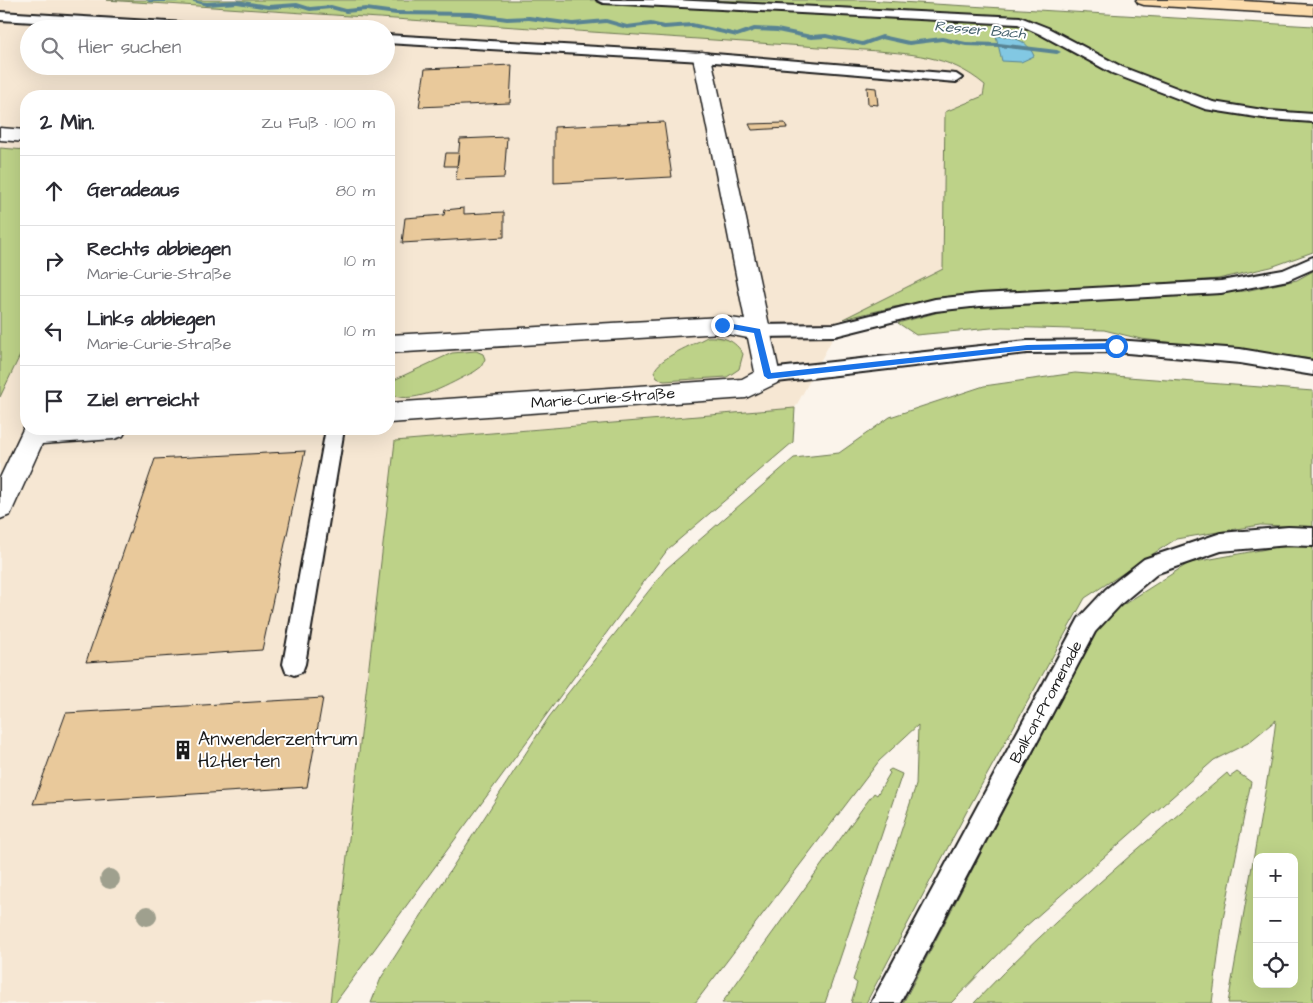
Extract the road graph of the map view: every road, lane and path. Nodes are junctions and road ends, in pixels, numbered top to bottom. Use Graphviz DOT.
graph roads {
  1 [pos="603,0"];
  2 [pos="1144,0"];
  3 [pos="1313,10"];
  4 [pos="0,16"];
  5 [pos="67,20"];
  6 [pos="395,39"];
  7 [pos="702,57"];
  8 [pos="956,78"];
  9 [pos="1313,118"];
  10 [pos="0,134"];
  11 [pos="20,136"];
  12 [pos="1313,262"];
  13 [pos="757,331"];
  14 [pos="395,344"];
  15 [pos="1313,368"];
  16 [pos="768,376"];
  17 [pos="395,413"];
  18 [pos="32,435"];
  19 [pos="334,435"];
  20 [pos="0,507"];
  21 [pos="1313,537"];
  22 [pos="294,664"];
  23 [pos="885,1003"];
  1 -- 9 [label="lane"];
  2 -- 3 [label="highway"];
  4 -- 5 [label="lane"];
  6 -- 7 [label="lane"];
  7 -- 8 [label="lane"];
  7 -- 13 [label="street"];
  10 -- 11 [label="street"];
  12 -- 13 [label="lane"];
  13 -- 14 [label="street"];
  13 -- 16 [label="street"];
  15 -- 16 [label="lane"];
  16 -- 17 [label="street, Marie-Curie-Straße"];
  18 -- 20 [label="street"];
  19 -- 22 [label="lane"];
  21 -- 23 [label="lane, Balkon-Promenade"];
}
